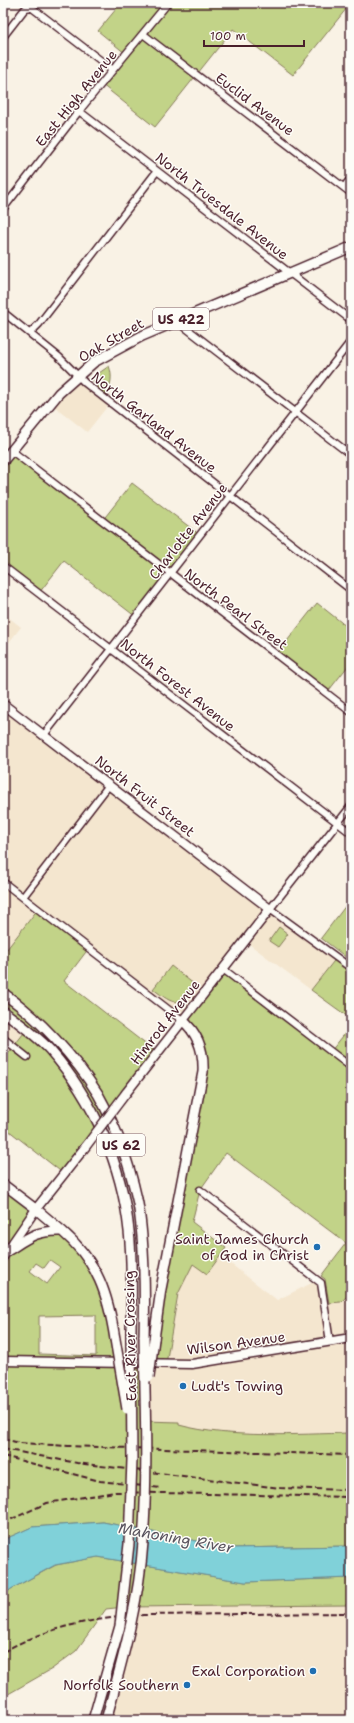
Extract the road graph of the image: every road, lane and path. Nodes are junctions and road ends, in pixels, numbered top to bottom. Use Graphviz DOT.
graph roads {
  1 [pos="168,3"];
  2 [pos="143,34"];
  3 [pos="3,37"];
  4 [pos="113,70"];
  5 [pos="79,111"];
  6 [pos="157,171"];
  7 [pos="351,178"];
  8 [pos="344,187"];
  9 [pos="351,193"];
  10 [pos="3,209"];
  11 [pos="351,247"];
  12 [pos="290,274"];
  13 [pos="3,312"];
  14 [pos="351,320"];
  15 [pos="177,321"];
  16 [pos="30,333"];
  17 [pos="351,341"];
  18 [pos="77,376"];
  19 [pos="295,412"];
  20 [pos="12,451"];
  21 [pos="351,455"];
  22 [pos="3,462"];
  23 [pos="230,497"];
  24 [pos="3,566"];
  25 [pos="170,574"];
  26 [pos="351,590"];
  27 [pos="111,649"];
  28 [pos="3,704"];
  29 [pos="351,712"];
  30 [pos="44,735"];
  31 [pos="109,785"];
  32 [pos="351,806"];
  33 [pos="338,823"];
  34 [pos="351,833"];
  35 [pos="3,882"];
  36 [pos="23,897"];
  37 [pos="270,909"];
  38 [pos="351,968"];
  39 [pos="223,969"];
  40 [pos="3,994"];
  41 [pos="3,1011"];
  42 [pos="182,1020"];
  43 [pos="3,1038"];
  44 [pos="27,1057"];
  45 [pos="351,1067"];
  46 [pos="3,1184"];
  47 [pos="200,1190"];
  48 [pos="36,1210"];
  49 [pos="62,1231"];
  50 [pos="5,1254"];
  51 [pos="149,1338"];
  52 [pos="351,1338"];
  53 [pos="330,1342"];
  54 [pos="3,1361"];
  55 [pos="132,1438"];
  56 [pos="93,1720"];
  57 [pos="106,1720"];
  1 -- 2 [label="street, East High Avenue"];
  2 -- 4 [label="street, East High Avenue"];
  2 -- 8 [label="street, Euclid Avenue"];
  3 -- 4 [label="street"];
  4 -- 5 [label="street, East High Avenue"];
  5 -- 6 [label="street, North Truesdale Avenue"];
  5 -- 10 [label="street, East High Avenue"];
  6 -- 12 [label="street, North Truesdale Avenue"];
  6 -- 16 [label="street"];
  7 -- 8 [label="street"];
  8 -- 9 [label="street, Euclid Avenue"];
  11 -- 12 [label="highway, Oak Street / US 422"];
  12 -- 14 [label="street, North Truesdale Avenue"];
  12 -- 15 [label="highway, Oak Street / US 422"];
  13 -- 16 [label="street, North Garland Avenue"];
  15 -- 18 [label="highway, Oak Street / US 422"];
  15 -- 19 [label="street"];
  16 -- 18 [label="street, North Garland Avenue"];
  17 -- 19 [label="street, Charlotte Avenue"];
  18 -- 20 [label="highway, Oak Street / US 422"];
  18 -- 23 [label="street, North Garland Avenue"];
  19 -- 21 [label="street"];
  19 -- 23 [label="street, Charlotte Avenue"];
  20 -- 22 [label="highway, Oak Street / US 422"];
  20 -- 25 [label="street, North Pearl Street"];
  23 -- 25 [label="street, Charlotte Avenue"];
  23 -- 26 [label="street, North Garland Avenue"];
  24 -- 27 [label="street, North Forest Avenue"];
  25 -- 27 [label="street, Charlotte Avenue"];
  25 -- 29 [label="street, North Pearl Street"];
  27 -- 30 [label="street, Charlotte Avenue"];
  27 -- 33 [label="street, North Forest Avenue"];
  28 -- 30 [label="main road, North Fruit Street"];
  30 -- 31 [label="main road, North Fruit Street"];
  31 -- 36 [label="street"];
  31 -- 37 [label="main road, North Fruit Street"];
  32 -- 33 [label="street, Himrod Avenue"];
  33 -- 34 [label="street, North Forest Avenue"];
  33 -- 37 [label="street, Himrod Avenue"];
  35 -- 36 [label="street"];
  36 -- 42 [label="street"];
  37 -- 38 [label="street"];
  37 -- 39 [label="main road, Himrod Avenue"];
  39 -- 42 [label="main road, Himrod Avenue"];
  39 -- 45 [label="street"];
  40 -- 51 [label="highway, East River Crossing / US 62"];
  41 -- 55 [label="highway, East River Crossing / US 62, bridge"];
  42 -- 48 [label="main road, Himrod Avenue, bridge"];
  42 -- 51 [label="highway"];
  43 -- 44 [label="street"];
  46 -- 48 [label="main road"];
  47 -- 53 [label="street"];
  48 -- 49 [label="highway"];
  48 -- 50 [label="main road, Himrod Avenue"];
  49 -- 50 [label="highway"];
  49 -- 55 [label="highway, bridge"];
  51 -- 57 [label="highway, East River Crossing, bridge"];
  52 -- 53 [label="main road, Wilson Avenue"];
  53 -- 54 [label="main road, Wilson Avenue"];
  55 -- 56 [label="highway, East River Crossing / US 62, bridge"];
}
